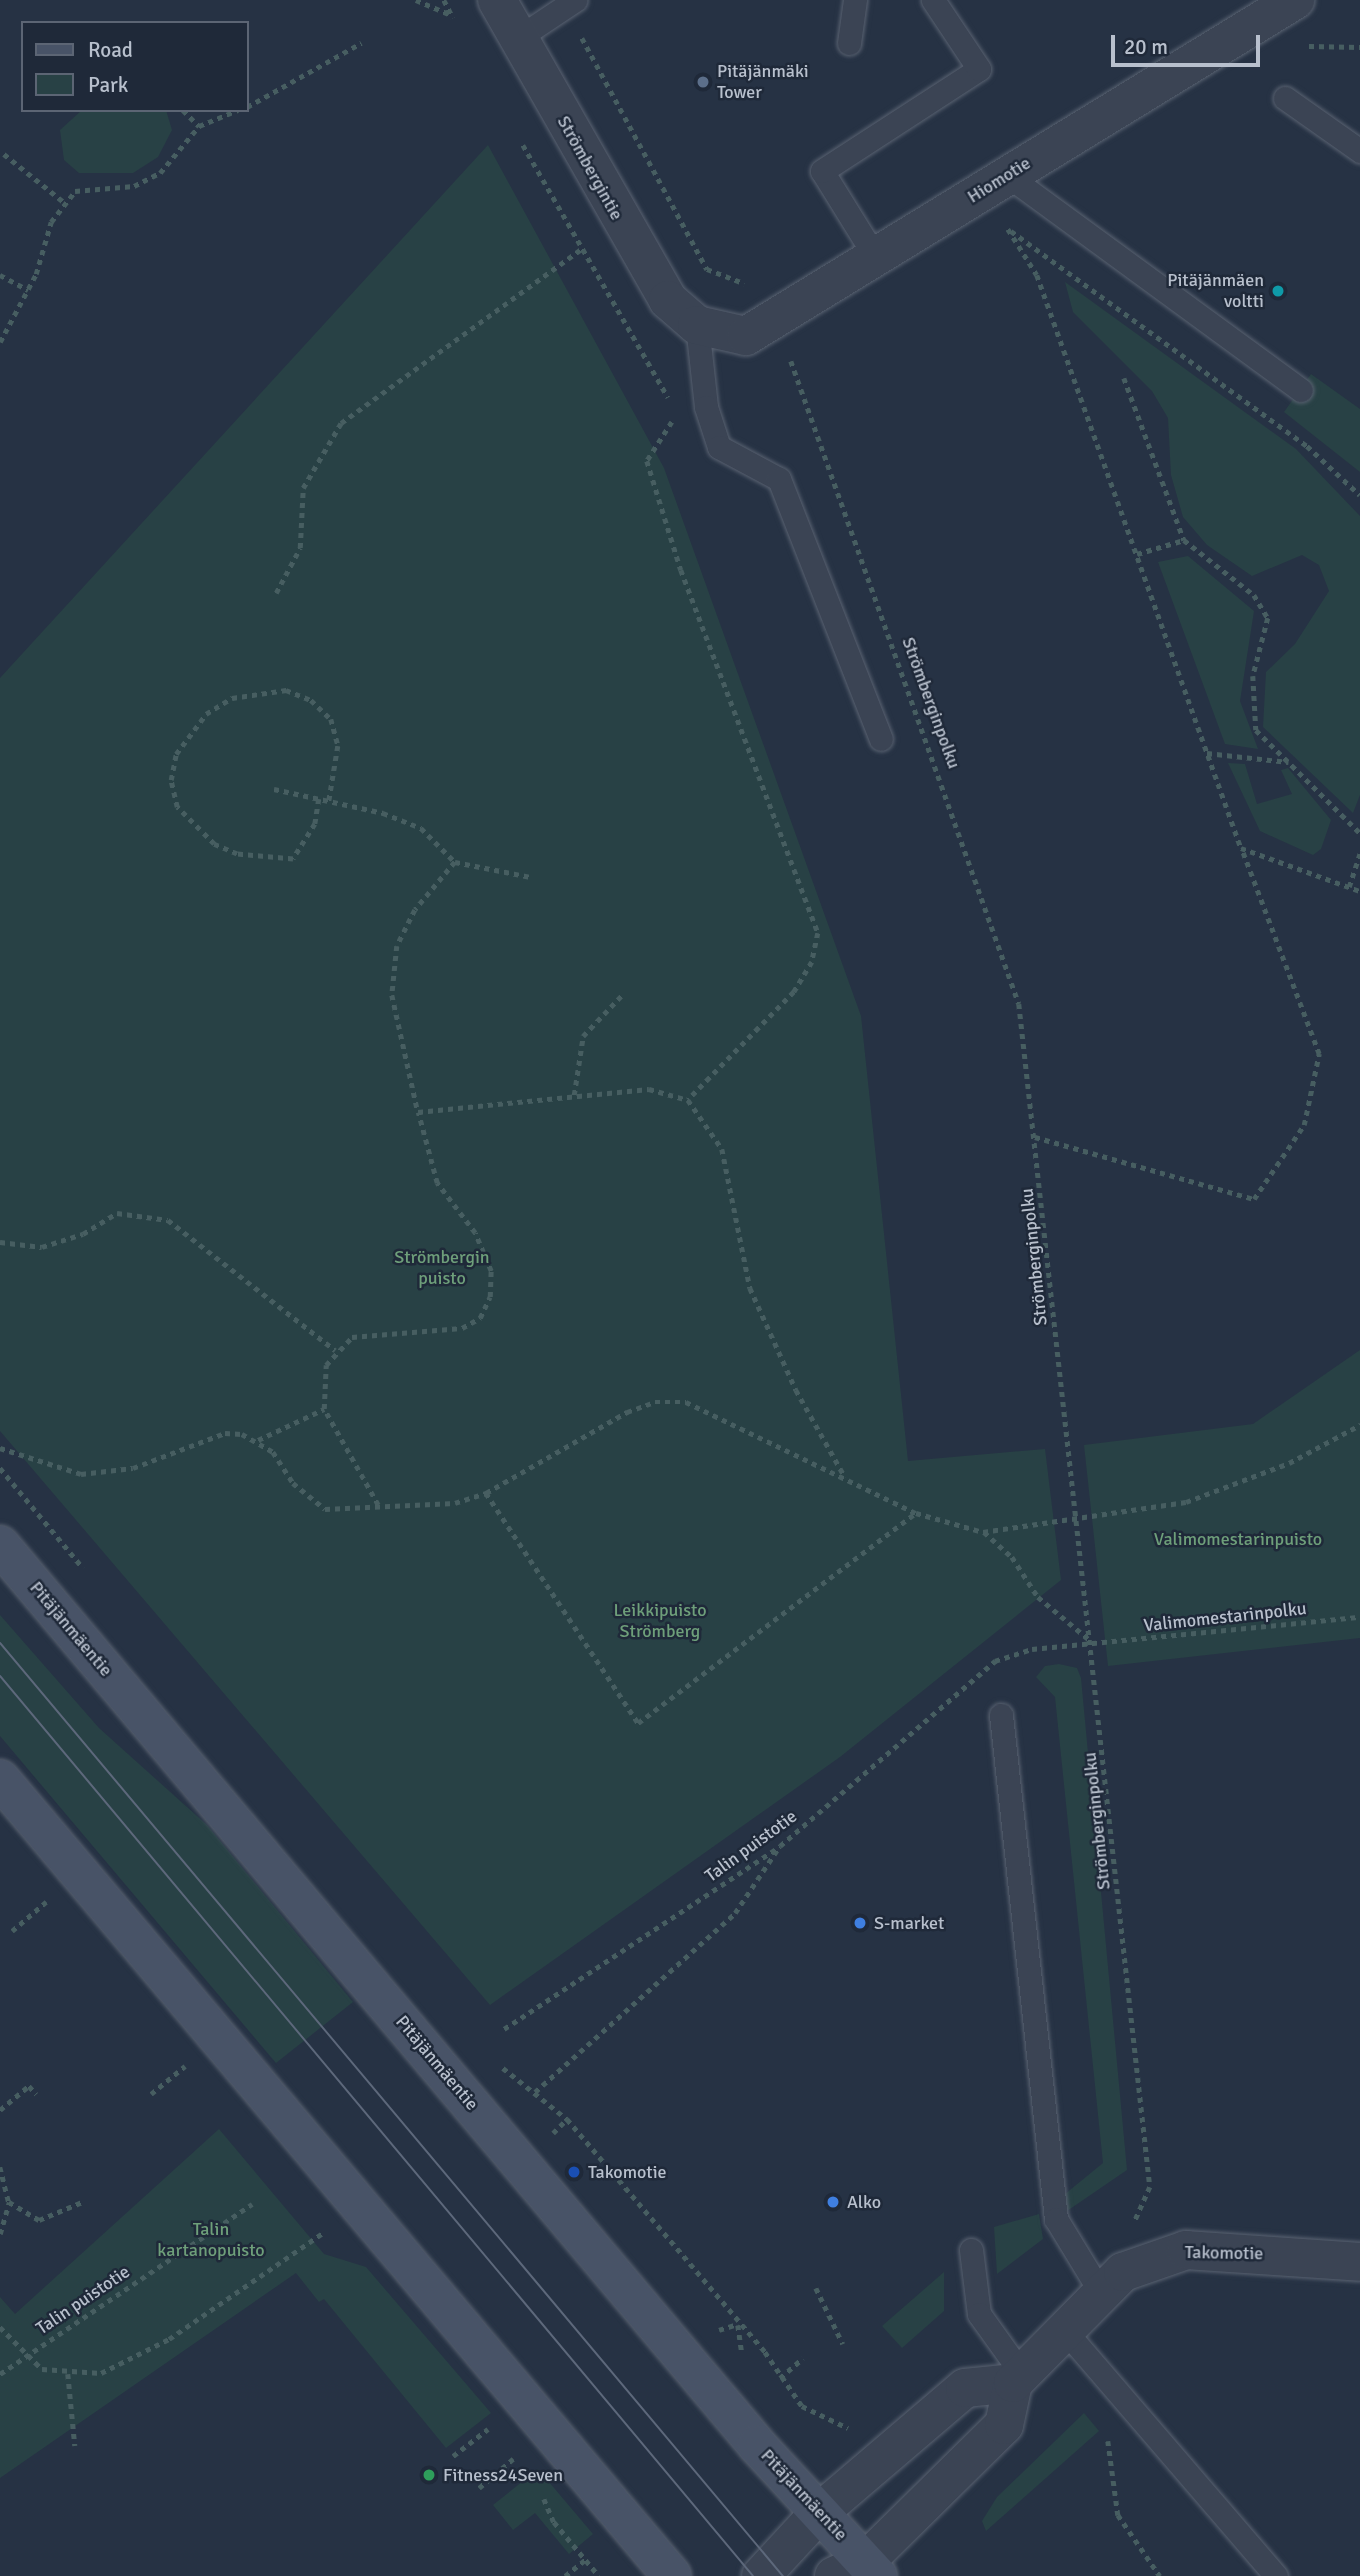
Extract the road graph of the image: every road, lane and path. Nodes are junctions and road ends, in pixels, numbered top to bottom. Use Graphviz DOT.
graph roads {
  1 [pos="416,0"];
  2 [pos="497,0"];
  3 [pos="855,0"];
  4 [pos="933,0"];
  5 [pos="1294,0"];
  6 [pos="570,3"];
  7 [pos="452,15"];
  8 [pos="518,38"];
  9 [pos="361,43"];
  10 [pos="849,43"];
  11 [pos="1286,99"];
  12 [pos="248,106"];
  13 [pos="185,112"];
  14 [pos="233,112"];
  15 [pos="199,126"];
  16 [pos="1360,150"];
  17 [pos="4,154"];
  18 [pos="1007,175"];
  19 [pos="65,203"];
  20 [pos="581,249"];
  21 [pos="876,258"];
  22 [pos="0,275"];
  23 [pos="751,285"];
  24 [pos="28,290"];
  25 [pos="697,325"];
  26 [pos="0,342"];
  27 [pos="791,360"];
  28 [pos="1124,378"];
  29 [pos="1301,390"];
  30 [pos="675,417"];
  31 [pos="1360,495"];
  32 [pos="1184,540"];
  33 [pos="1137,554"];
  34 [pos="276,593"];
  35 [pos="881,739"];
  36 [pos="1207,753"];
  37 [pos="1289,762"];
  38 [pos="274,789"];
  39 [pos="319,799"];
  40 [pos="329,801"];
  41 [pos="1360,833"];
  42 [pos="1241,848"];
  43 [pos="1360,853"];
  44 [pos="455,862"];
  45 [pos="531,877"];
  46 [pos="1349,887"];
  47 [pos="1360,891"];
  48 [pos="622,995"];
  49 [pos="574,1095"];
  50 [pos="688,1100"];
  51 [pos="418,1112"];
  52 [pos="1035,1137"];
  53 [pos="0,1242"];
  54 [pos="335,1350"];
  55 [pos="324,1409"];
  56 [pos="1360,1425"];
  57 [pos="258,1440"];
  58 [pos="0,1448"];
  59 [pos="845,1478"];
  60 [pos="486,1493"];
  61 [pos="378,1505"];
  62 [pos="916,1513"];
  63 [pos="1079,1522"];
  64 [pos="983,1532"];
  65 [pos="0,1545"];
  66 [pos="1360,1617"];
  67 [pos="1093,1643"];
  68 [pos="995,1661"];
  69 [pos="1001,1714"];
  70 [pos="0,1779"];
  71 [pos="779,1846"];
  72 [pos="47,1901"];
  73 [pos="12,1931"];
  74 [pos="504,2029"];
  75 [pos="185,2066"];
  76 [pos="36,2094"];
  77 [pos="151,2094"];
  78 [pos="0,2110"];
  79 [pos="568,2119"];
  80 [pos="547,2139"];
  81 [pos="0,2167"];
  82 [pos="1150,2187"];
  83 [pos="9,2202"];
  84 [pos="82,2202"];
  85 [pos="252,2204"];
  86 [pos="325,2232"];
  87 [pos="0,2234"];
  88 [pos="971,2250"];
  89 [pos="1360,2262"];
  90 [pos="816,2288"];
  91 [pos="1101,2293"];
  92 [pos="738,2324"];
  93 [pos="0,2327"];
  94 [pos="1066,2332"];
  95 [pos="843,2344"];
  96 [pos="25,2356"];
  97 [pos="803,2358"];
  98 [pos="0,2374"];
  99 [pos="68,2374"];
  100 [pos="779,2378"];
  101 [pos="1017,2379"];
  102 [pos="488,2429"];
  103 [pos="1105,2431"];
  104 [pos="75,2446"];
  105 [pos="453,2456"];
  106 [pos="513,2459"];
  107 [pos="479,2488"];
  108 [pos="542,2495"];
  109 [pos="821,2511"];
  110 [pos="585,2560"];
  111 [pos="859,2571"];
  112 [pos="565,2576"];
  113 [pos="599,2576"];
  114 [pos="673,2576"];
  115 [pos="761,2576"];
  116 [pos="1160,2576"];
  117 [pos="1276,2576"];
  1 -- 7 [label="path"];
  2 -- 8 [label="street, Strömbergintie"];
  3 -- 10 [label="lane"];
  4 -- 21 [label="lane"];
  5 -- 18 [label="street, Hiomotie"];
  6 -- 8 [label="lane"];
  6 -- 23 [label="path"];
  8 -- 25 [label="street, Strömbergintie"];
  9 -- 12 [label="path"];
  11 -- 16 [label="lane"];
  13 -- 15 [label="path"];
  14 -- 15 [label="path"];
  15 -- 19 [label="path"];
  17 -- 19 [label="path"];
  18 -- 21 [label="street, Hiomotie"];
  18 -- 29 [label="lane"];
  19 -- 24 [label="path"];
  20 -- 34 [label="path"];
  21 -- 25 [label="street, Hiomotie"];
  22 -- 24 [label="path"];
  24 -- 26 [label="path"];
  25 -- 35 [label="lane"];
  27 -- 52 [label="path, Strömberginpolku"];
  28 -- 32 [label="path"];
  30 -- 50 [label="path"];
  31 -- 33 [label="path"];
  32 -- 33 [label="path"];
  32 -- 37 [label="path"];
  33 -- 36 [label="path"];
  36 -- 37 [label="path"];
  36 -- 42 [label="path"];
  37 -- 41 [label="path"];
  38 -- 39 [label="path"];
  39 -- 40 [label="path"];
  39 -- 40 [label="path"];
  40 -- 44 [label="path"];
  42 -- 46 [label="path"];
  42 -- 52 [label="path"];
  43 -- 46 [label="path"];
  44 -- 45 [label="path"];
  44 -- 51 [label="path"];
  46 -- 47 [label="path"];
  48 -- 49 [label="path"];
  49 -- 50 [label="path"];
  49 -- 51 [label="path"];
  50 -- 59 [label="path"];
  51 -- 54 [label="path"];
  52 -- 63 [label="path, Strömberginpolku"];
  53 -- 54 [label="path"];
  54 -- 55 [label="path"];
  55 -- 57 [label="path"];
  55 -- 61 [label="path"];
  56 -- 63 [label="path"];
  57 -- 58 [label="path"];
  57 -- 61 [label="path"];
  59 -- 60 [label="path"];
  59 -- 62 [label="path"];
  60 -- 61 [label="path"];
  60 -- 62 [label="path"];
  62 -- 64 [label="path"];
  63 -- 64 [label="path"];
  63 -- 67 [label="path, Strömberginpolku"];
  64 -- 67 [label="path"];
  65 -- 109 [label="main road, Pitäjänmäentie"];
  66 -- 67 [label="path, Valimomestarinpolku"];
  67 -- 68 [label="path, Valimomestarinpolku"];
  67 -- 82 [label="path, Strömberginpolku"];
  68 -- 71 [label="path, Talin puistotie"];
  69 -- 91 [label="lane"];
  70 -- 114 [label="main road"];
  71 -- 74 [label="path, Talin puistotie"];
  71 -- 79 [label="path"];
  72 -- 73 [label="path"];
  75 -- 77 [label="path"];
  76 -- 78 [label="path"];
  79 -- 80 [label="path"];
  79 -- 92 [label="path"];
  81 -- 83 [label="path"];
  83 -- 84 [label="path"];
  83 -- 87 [label="path"];
  85 -- 96 [label="path, Talin puistotie"];
  86 -- 99 [label="path"];
  88 -- 101 [label="lane"];
  89 -- 91 [label="street, Takomotie"];
  90 -- 95 [label="path"];
  91 -- 94 [label="street, Takomotie"];
  93 -- 96 [label="path"];
  94 -- 101 [label="street, Takomotie"];
  94 -- 117 [label="lane"];
  96 -- 98 [label="path, Talin puistotie"];
  96 -- 99 [label="path"];
  97 -- 100 [label="path"];
  99 -- 104 [label="path"];
  101 -- 109 [label="street"];
  101 -- 111 [label="street"];
  102 -- 105 [label="path"];
  103 -- 116 [label="path"];
  106 -- 107 [label="path"];
  108 -- 110 [label="path"];
  109 -- 111 [label="main road, Pitäjänmäentie"];
  109 -- 115 [label="street"];
  110 -- 112 [label="path"];
  110 -- 113 [label="path"];
}
